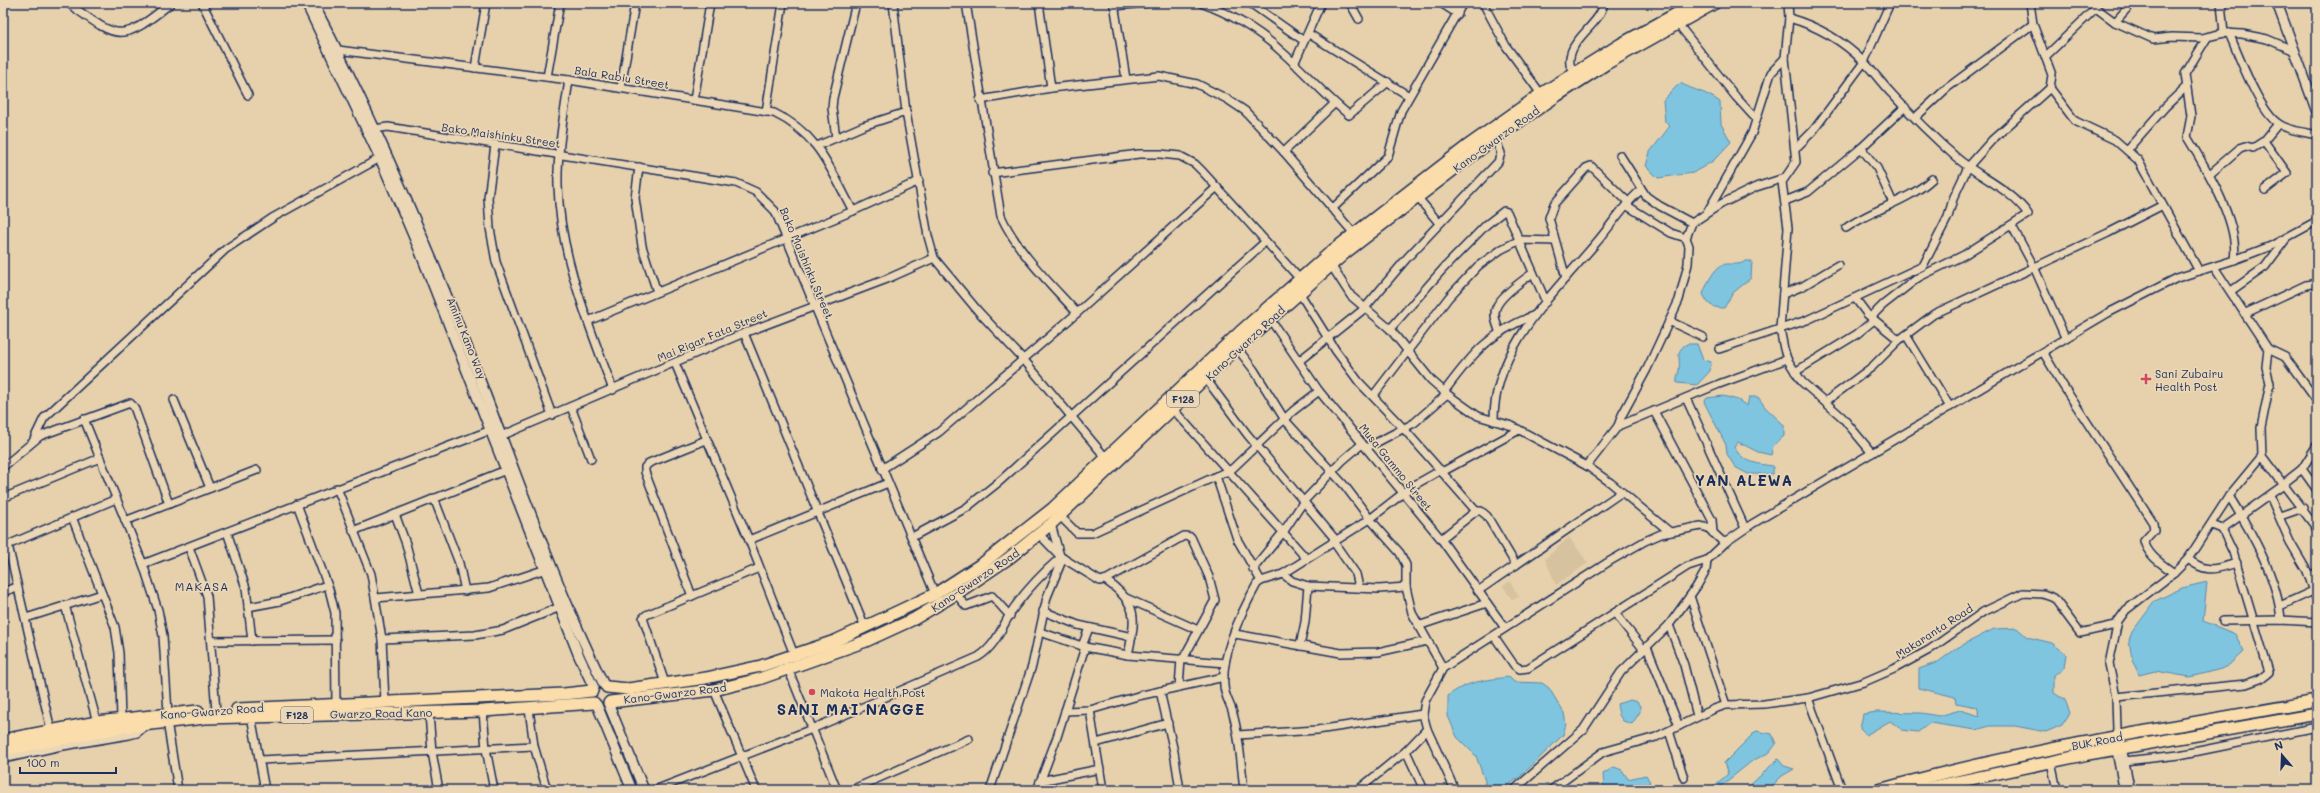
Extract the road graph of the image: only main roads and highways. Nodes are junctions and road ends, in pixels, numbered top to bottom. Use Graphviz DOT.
graph roads {
  1 [pos="306,3"];
  2 [pos="313,3"];
  3 [pos="1696,3"];
  4 [pos="1715,3"];
  5 [pos="2277,3"];
  6 [pos="2317,112"];
  7 [pos="390,173"];
  8 [pos="1357,238"];
  9 [pos="487,411"];
  10 [pos="530,521"];
  11 [pos="599,688"];
  12 [pos="2317,702"];
  13 [pos="609,703"];
  14 [pos="595,704"];
  15 [pos="2317,714"];
  16 [pos="168,717"];
  17 [pos="2199,722"];
  18 [pos="2200,733"];
  19 [pos="3,740"];
  20 [pos="2118,740"];
  21 [pos="3,750"];
  22 [pos="632,790"];
  23 [pos="644,790"];
  24 [pos="1879,790"];
  25 [pos="1919,790"];
  1 -- 7 [label="main road, Aminu Kano Way"];
  2 -- 7 [label="main road, Aminu Kano Way"];
  3 -- 8 [label="main road, Kano-Gwarzo Road / F128"];
  4 -- 8 [label="main road, Kano-Gwarzo Road / F128"];
  5 -- 6 [label="main road"];
  7 -- 9 [label="main road, Aminu Kano Way"];
  8 -- 11 [label="main road, Kano-Gwarzo Road / F128"];
  8 -- 13 [label="main road, Kano-Gwarzo Road / F128"];
  9 -- 10 [label="main road, Aminu Kano Way"];
  9 -- 10 [label="main road, Aminu Kano Way"];
  10 -- 11 [label="main road, Aminu Kano Way"];
  10 -- 11 [label="main road, Aminu Kano Way"];
  11 -- 13 [label="main road"];
  11 -- 14 [label="main road"];
  11 -- 16 [label="main road, Kano-Gwarzo Road / F128"];
  12 -- 17 [label="main road, BUK Road"];
  13 -- 14 [label="main road, F128"];
  13 -- 23 [label="main road"];
  14 -- 16 [label="main road, Gwarzo Road Kano / F128"];
  14 -- 22 [label="main road"];
  15 -- 18 [label="main road, BUK Road"];
  16 -- 19 [label="main road, Kano-Gwarzo Road / F128"];
  16 -- 21 [label="main road, Gwarzo Road Kano / F128"];
  17 -- 18 [label="main road"];
  17 -- 20 [label="main road, BUK Road"];
  18 -- 20 [label="main road, BUK Road"];
  20 -- 24 [label="main road, BUK Road"];
  20 -- 25 [label="main road, BUK Road"];
}
